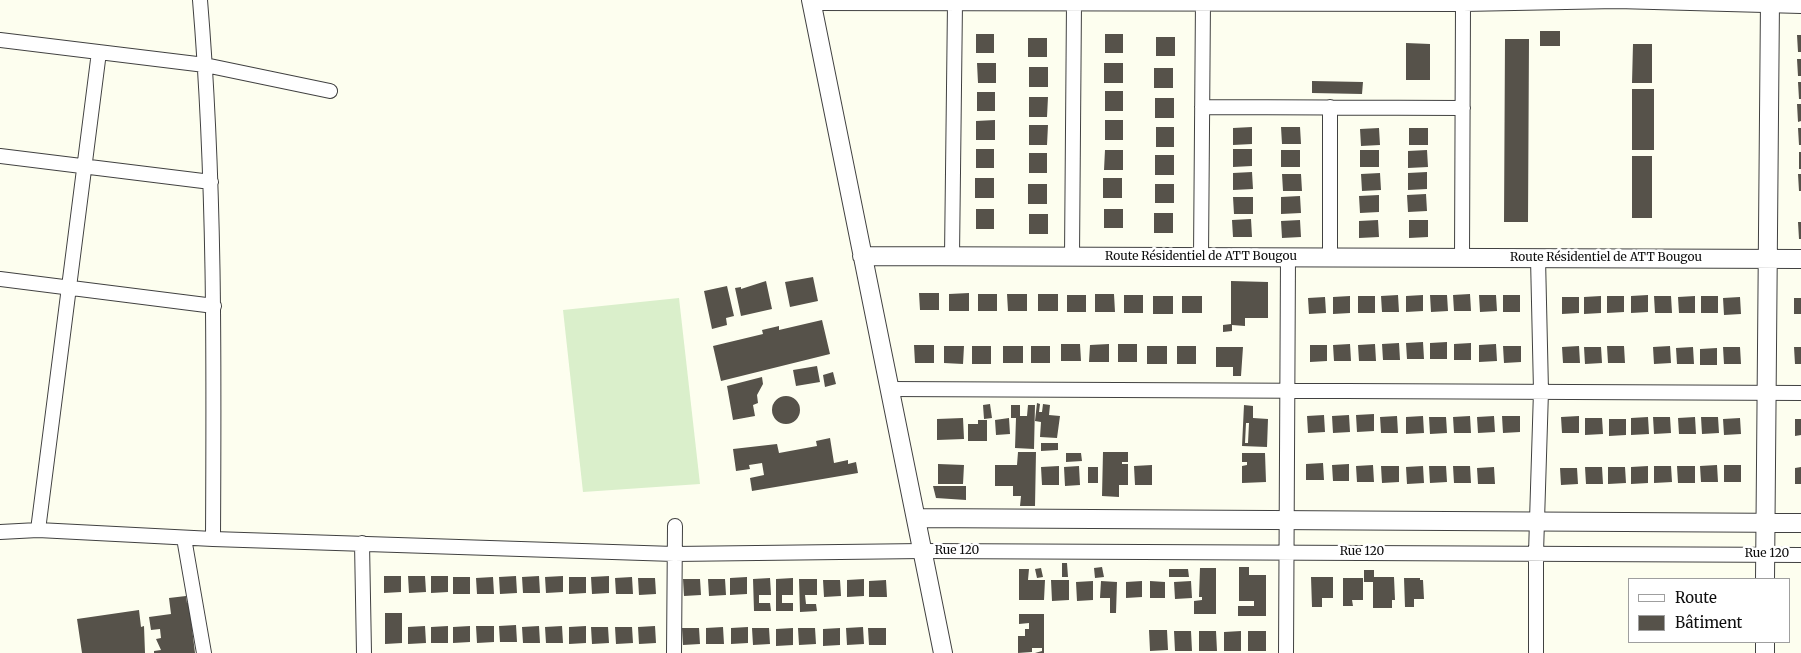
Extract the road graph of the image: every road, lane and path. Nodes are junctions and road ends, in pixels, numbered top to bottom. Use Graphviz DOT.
graph roads {
  1 [pos="200,0"];
  2 [pos="1618,0"];
  3 [pos="812,1"];
  4 [pos="1203,2"];
  5 [pos="955,3"];
  6 [pos="1074,3"];
  7 [pos="1770,3"];
  8 [pos="1463,4"];
  9 [pos="1801,6"];
  10 [pos="0,40"];
  11 [pos="98,52"];
  12 [pos="205,65"];
  13 [pos="330,91"];
  14 [pos="1202,107"];
  15 [pos="1330,108"];
  16 [pos="1462,108"];
  17 [pos="0,156"];
  18 [pos="84,166"];
  19 [pos="212,182"];
  20 [pos="862,256"];
  21 [pos="952,256"];
  22 [pos="1072,256"];
  23 [pos="1201,257"];
  24 [pos="1288,257"];
  25 [pos="1330,257"];
  26 [pos="1462,258"];
  27 [pos="1538,258"];
  28 [pos="1768,260"];
  29 [pos="1801,260"];
  30 [pos="0,279"];
  31 [pos="68,287"];
  32 [pos="214,306"];
  33 [pos="889,389"];
  34 [pos="1287,390"];
  35 [pos="1541,391"];
  36 [pos="1766,392"];
  37 [pos="1801,393"];
  38 [pos="916,518"];
  39 [pos="1286,519"];
  40 [pos="1537,520"];
  41 [pos="1765,522"];
  42 [pos="1801,522"];
  43 [pos="675,526"];
  44 [pos="38,530"];
  45 [pos="0,532"];
  46 [pos="184,538"];
  47 [pos="213,539"];
  48 [pos="362,543"];
  49 [pos="923,551"];
  50 [pos="1286,552"];
  51 [pos="1536,553"];
  52 [pos="674,554"];
  53 [pos="1765,554"];
  54 [pos="1801,554"];
  55 [pos="1765,578"];
  56 [pos="204,653"];
  57 [pos="364,653"];
  58 [pos="674,653"];
  59 [pos="944,653"];
  60 [pos="1286,653"];
  61 [pos="1536,653"];
  1 -- 12 [label="street"];
  2 -- 7 [label="street"];
  2 -- 8 [label="street"];
  3 -- 5 [label="street"];
  3 -- 20 [label="street"];
  4 -- 6 [label="street"];
  4 -- 8 [label="street"];
  4 -- 14 [label="street"];
  5 -- 6 [label="street"];
  5 -- 21 [label="street"];
  6 -- 22 [label="street"];
  7 -- 9 [label="street"];
  7 -- 28 [label="street"];
  8 -- 16 [label="street"];
  10 -- 11 [label="street"];
  11 -- 12 [label="street"];
  11 -- 18 [label="street"];
  12 -- 13 [label="street"];
  12 -- 19 [label="street"];
  14 -- 15 [label="street"];
  14 -- 23 [label="street"];
  15 -- 16 [label="street"];
  15 -- 25 [label="street"];
  16 -- 26 [label="street"];
  17 -- 18 [label="street"];
  18 -- 19 [label="street"];
  18 -- 31 [label="street"];
  19 -- 32 [label="street"];
  20 -- 21 [label="street, Route Résidentiel de ATT Bougou"];
  20 -- 33 [label="street"];
  21 -- 22 [label="street, Route Résidentiel de ATT Bougou"];
  22 -- 23 [label="street, Route Résidentiel de ATT Bougou"];
  23 -- 24 [label="street, Route Résidentiel de ATT Bougou"];
  24 -- 25 [label="street, Route Résidentiel de ATT Bougou"];
  24 -- 34 [label="street"];
  25 -- 26 [label="street, Route Résidentiel de ATT Bougou"];
  26 -- 27 [label="street, Route Résidentiel de ATT Bougou"];
  27 -- 28 [label="street, Route Résidentiel de ATT Bougou"];
  27 -- 35 [label="street"];
  28 -- 29 [label="street, Route Résidentiel de ATT Bougou"];
  28 -- 36 [label="street"];
  30 -- 31 [label="street"];
  31 -- 32 [label="street"];
  31 -- 44 [label="street"];
  32 -- 47 [label="street"];
  33 -- 34 [label="street"];
  33 -- 38 [label="street"];
  34 -- 35 [label="street"];
  34 -- 39 [label="street"];
  35 -- 36 [label="street"];
  35 -- 40 [label="street"];
  36 -- 37 [label="street"];
  36 -- 41 [label="street"];
  38 -- 39 [label="street"];
  38 -- 49 [label="street"];
  39 -- 40 [label="street"];
  39 -- 50 [label="street"];
  40 -- 41 [label="street"];
  40 -- 51 [label="street"];
  41 -- 42 [label="street"];
  41 -- 53 [label="street"];
  43 -- 52 [label="street"];
  44 -- 45 [label="street, Rue 120"];
  44 -- 46 [label="street, Rue 120"];
  46 -- 47 [label="street, Rue 120"];
  46 -- 56 [label="street"];
  47 -- 48 [label="street, Rue 120"];
  48 -- 52 [label="street, Rue 120"];
  48 -- 57 [label="street"];
  49 -- 50 [label="street, Rue 120"];
  49 -- 52 [label="street, Rue 120"];
  49 -- 59 [label="street"];
  50 -- 51 [label="street, Rue 120"];
  50 -- 60 [label="street"];
  51 -- 53 [label="street, Rue 120"];
  51 -- 61 [label="street"];
  52 -- 58 [label="street"];
  53 -- 54 [label="street, Rue 120"];
  53 -- 55 [label="street"];
}
